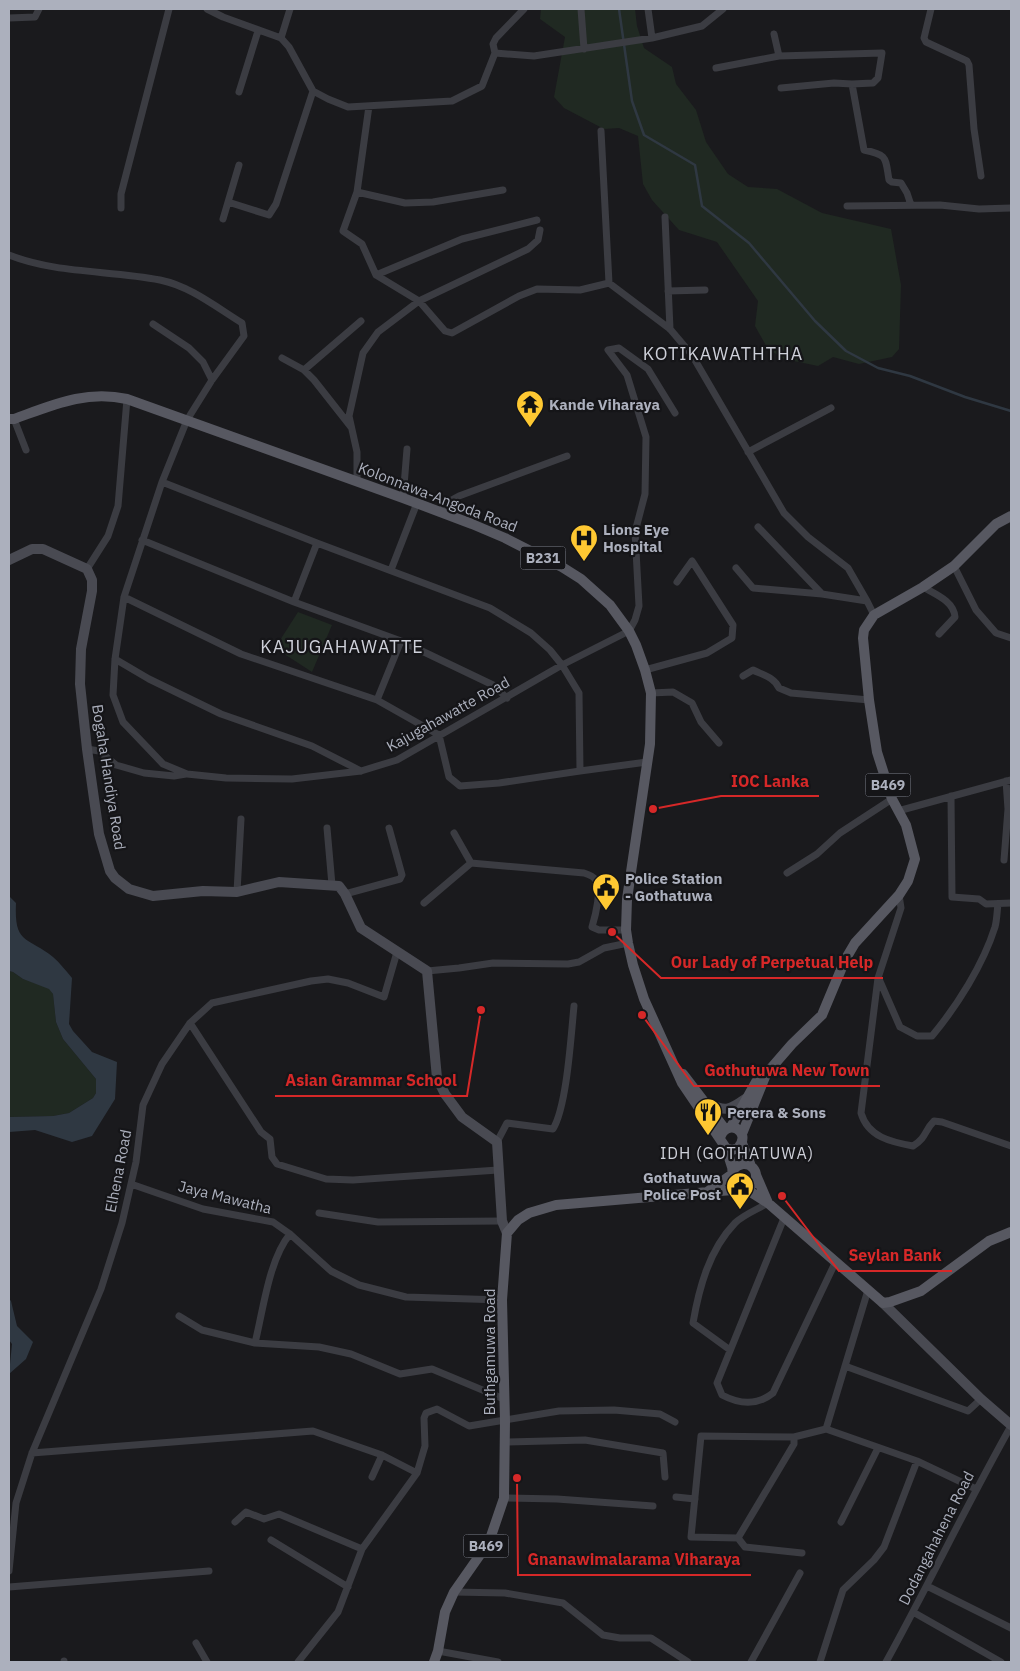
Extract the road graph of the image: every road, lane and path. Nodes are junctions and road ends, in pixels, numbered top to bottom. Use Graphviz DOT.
graph roads {
  1 [pos="39,9"];
  2 [pos="169,9"];
  3 [pos="207,9"];
  4 [pos="290,9"];
  5 [pos="524,9"];
  6 [pos="581,9"];
  7 [pos="648,9"];
  8 [pos="723,9"];
  9 [pos="931,9"];
  10 [pos="9,18"];
  11 [pos="258,31"];
  12 [pos="774,34"];
  13 [pos="281,38"];
  14 [pos="652,38"];
  15 [pos="584,49"];
  16 [pos="494,53"];
  17 [pos="779,56"];
  18 [pos="716,68"];
  19 [pos="852,84"];
  20 [pos="782,88"];
  21 [pos="314,91"];
  22 [pos="238,92"];
  23 [pos="370,106"];
  24 [pos="601,131"];
  25 [pos="239,164"];
  26 [pos="981,176"];
  27 [pos="503,190"];
  28 [pos="357,192"];
  29 [pos="228,202"];
  30 [pos="911,205"];
  31 [pos="847,206"];
  32 [pos="121,208"];
  33 [pos="1011,209"];
  34 [pos="665,217"];
  35 [pos="223,219"];
  36 [pos="537,220"];
  37 [pos="540,230"];
  38 [pos="9,254"];
  39 [pos="376,275"];
  40 [pos="609,283"];
  41 [pos="705,290"];
  42 [pos="668,291"];
  43 [pos="419,301"];
  44 [pos="362,321"];
  45 [pos="153,324"];
  46 [pos="670,328"];
  47 [pos="282,358"];
  48 [pos="304,370"];
  49 [pos="212,380"];
  50 [pos="127,399"];
  51 [pos="831,408"];
  52 [pos="675,413"];
  53 [pos="11,419"];
  54 [pos="187,420"];
  55 [pos="352,430"];
  56 [pos="407,449"];
  57 [pos="26,450"];
  58 [pos="748,452"];
  59 [pos="566,456"];
  60 [pos="162,482"];
  61 [pos="358,482"];
  62 [pos="403,498"];
  63 [pos="417,503"];
  64 [pos="441,511"];
  65 [pos="1011,516"];
  66 [pos="758,527"];
  67 [pos="142,540"];
  68 [pos="318,543"];
  69 [pos="9,560"];
  70 [pos="954,566"];
  71 [pos="87,568"];
  72 [pos="736,568"];
  73 [pos="391,570"];
  74 [pos="678,582"];
  75 [pos="923,587"];
  76 [pos="822,594"];
  77 [pos="124,596"];
  78 [pos="868,601"];
  79 [pos="294,602"];
  80 [pos="874,615"];
  81 [pos="629,632"];
  82 [pos="938,634"];
  83 [pos="1011,638"];
  84 [pos="400,641"];
  85 [pos="115,659"];
  86 [pos="562,665"];
  87 [pos="645,670"];
  88 [pos="743,676"];
  89 [pos="651,692"];
  90 [pos="506,698"];
  91 [pos="377,700"];
  92 [pos="869,700"];
  93 [pos="439,736"];
  94 [pos="719,743"];
  95 [pos="87,749"];
  96 [pos="647,762"];
  97 [pos="580,770"];
  98 [pos="362,771"];
  99 [pos="187,774"];
  100 [pos="1009,780"];
  101 [pos="951,796"];
  102 [pos="892,799"];
  103 [pos="898,811"];
  104 [pos="242,819"];
  105 [pos="327,828"];
  106 [pos="389,828"];
  107 [pos="454,833"];
  108 [pos="1004,860"];
  109 [pos="471,863"];
  110 [pos="787,873"];
  111 [pos="332,885"];
  112 [pos="237,892"];
  113 [pos="346,894"];
  114 [pos="899,895"];
  115 [pos="1011,903"];
  116 [pos="424,904"];
  117 [pos="998,904"];
  118 [pos="626,930"];
  119 [pos="628,943"];
  120 [pos="396,952"];
  121 [pos="427,971"];
  122 [pos="878,978"];
  123 [pos="574,1006"];
  124 [pos="190,1023"];
  125 [pos="677,1069"];
  126 [pos="766,1074"];
  127 [pos="746,1099"];
  128 [pos="707,1104"];
  129 [pos="725,1131"];
  130 [pos="742,1139"];
  131 [pos="497,1142"];
  132 [pos="1011,1146"];
  133 [pos="726,1148"];
  134 [pos="498,1170"];
  135 [pos="753,1170"];
  136 [pos="732,1172"];
  137 [pos="131,1184"];
  138 [pos="745,1189"];
  139 [pos="706,1192"];
  140 [pos="768,1203"];
  141 [pos="319,1213"];
  142 [pos="784,1218"];
  143 [pos="502,1221"];
  144 [pos="1011,1232"];
  145 [pos="508,1233"];
  146 [pos="290,1234"];
  147 [pos="836,1261"];
  148 [pos="868,1290"];
  149 [pos="502,1300"];
  150 [pos="882,1303"];
  151 [pos="179,1316"];
  152 [pos="255,1343"];
  153 [pos="730,1350"];
  154 [pos="845,1366"];
  155 [pos="504,1398"];
  156 [pos="981,1398"];
  157 [pos="505,1421"];
  158 [pos="675,1422"];
  159 [pos="1011,1426"];
  160 [pos="826,1429"];
  161 [pos="794,1437"];
  162 [pos="504,1442"];
  163 [pos="878,1448"];
  164 [pos="32,1453"];
  165 [pos="382,1455"];
  166 [pos="917,1461"];
  167 [pos="417,1473"];
  168 [pos="372,1477"];
  169 [pos="666,1477"];
  170 [pos="976,1489"];
  171 [pos="676,1497"];
  172 [pos="504,1498"];
  173 [pos="695,1499"];
  174 [pos="653,1506"];
  175 [pos="12,1517"];
  176 [pos="235,1522"];
  177 [pos="841,1522"];
  178 [pos="738,1538"];
  179 [pos="271,1540"];
  180 [pos="362,1549"];
  181 [pos="802,1553"];
  182 [pos="9,1571"];
  183 [pos="209,1571"];
  184 [pos="800,1573"];
  185 [pos="926,1586"];
  186 [pos="9,1587"];
  187 [pos="348,1587"];
  188 [pos="454,1592"];
  189 [pos="913,1612"];
  190 [pos="1011,1628"];
  191 [pos="196,1644"];
  192 [pos="438,1652"];
  193 [pos="207,1662"];
  194 [pos="298,1662"];
  195 [pos="434,1662"];
  196 [pos="498,1662"];
  197 [pos="688,1662"];
  198 [pos="751,1662"];
  199 [pos="820,1662"];
  200 [pos="886,1662"];
  201 [pos="1001,1662"];
  1 -- 10 [label="street"];
  2 -- 32 [label="street"];
  3 -- 11 [label="street"];
  4 -- 13 [label="street"];
  5 -- 16 [label="street"];
  6 -- 15 [label="street"];
  7 -- 14 [label="street"];
  8 -- 14 [label="street"];
  9 -- 26 [label="street"];
  11 -- 13 [label="street"];
  11 -- 22 [label="street"];
  12 -- 17 [label="street"];
  13 -- 21 [label="street"];
  14 -- 15 [label="street"];
  15 -- 16 [label="street"];
  16 -- 23 [label="street"];
  17 -- 18 [label="street"];
  17 -- 19 [label="street"];
  19 -- 20 [label="street"];
  19 -- 30 [label="street"];
  21 -- 23 [label="street"];
  21 -- 29 [label="street"];
  23 -- 28 [label="street"];
  24 -- 40 [label="street"];
  25 -- 29 [label="street"];
  27 -- 28 [label="street"];
  28 -- 39 [label="street"];
  29 -- 35 [label="street"];
  30 -- 31 [label="street"];
  30 -- 33 [label="street"];
  34 -- 42 [label="street"];
  36 -- 39 [label="street"];
  37 -- 43 [label="street"];
  38 -- 49 [label="street, Kajugahawatte Road"];
  39 -- 43 [label="street"];
  40 -- 43 [label="street"];
  40 -- 46 [label="street"];
  41 -- 42 [label="street"];
  42 -- 46 [label="street"];
  43 -- 55 [label="street"];
  44 -- 48 [label="street"];
  45 -- 49 [label="street"];
  46 -- 58 [label="street"];
  47 -- 48 [label="street"];
  48 -- 55 [label="street"];
  49 -- 54 [label="street, Kajugahawatte Road"];
  50 -- 53 [label="main road, Kolonnawa-Angoda Road / B231"];
  50 -- 54 [label="main road, Kolonnawa-Angoda Road / B231"];
  50 -- 71 [label="street"];
  51 -- 58 [label="street"];
  52 -- 81 [label="street"];
  53 -- 57 [label="street"];
  54 -- 60 [label="street, Kajugahawatte Road"];
  54 -- 61 [label="main road, Kolonnawa-Angoda Road / B231"];
  55 -- 61 [label="street"];
  56 -- 62 [label="street"];
  58 -- 78 [label="street"];
  59 -- 64 [label="street"];
  60 -- 67 [label="street, Kajugahawatte Road"];
  60 -- 68 [label="street"];
  61 -- 62 [label="main road, Kolonnawa-Angoda Road / B231"];
  62 -- 63 [label="main road, Kolonnawa-Angoda Road / B231"];
  63 -- 64 [label="main road, Kolonnawa-Angoda Road / B231"];
  63 -- 73 [label="street"];
  64 -- 81 [label="main road, Kolonnawa-Angoda Road / B231"];
  65 -- 70 [label="main road"];
  66 -- 76 [label="street"];
  67 -- 77 [label="street, Kajugahawatte Road"];
  67 -- 79 [label="street"];
  68 -- 73 [label="street"];
  68 -- 79 [label="street"];
  69 -- 71 [label="street"];
  70 -- 75 [label="main road"];
  70 -- 83 [label="street"];
  71 -- 95 [label="street, Bogaha Handiya Road"];
  72 -- 76 [label="street"];
  73 -- 86 [label="street"];
  74 -- 87 [label="street"];
  75 -- 80 [label="main road"];
  75 -- 82 [label="street"];
  76 -- 78 [label="street"];
  77 -- 85 [label="street, Kajugahawatte Road"];
  77 -- 91 [label="street"];
  78 -- 80 [label="street"];
  79 -- 84 [label="street"];
  80 -- 92 [label="main road, B469"];
  81 -- 86 [label="street, Kajugahawatte Road"];
  81 -- 87 [label="main road, Kolonnawa-Angoda Road / B231"];
  84 -- 90 [label="street"];
  84 -- 91 [label="street"];
  85 -- 98 [label="street"];
  85 -- 99 [label="street, Kajugahawatte Road"];
  86 -- 90 [label="street, Kajugahawatte Road"];
  86 -- 97 [label="street"];
  87 -- 89 [label="main road, Kolonnawa-Angoda Road / B231"];
  88 -- 92 [label="street"];
  89 -- 94 [label="street"];
  89 -- 96 [label="main road, Kolonnawa-Angoda Road / B231"];
  90 -- 93 [label="street, Kajugahawatte Road"];
  91 -- 93 [label="street"];
  92 -- 102 [label="main road, B469"];
  93 -- 97 [label="street"];
  93 -- 98 [label="street, Kajugahawatte Road"];
  95 -- 99 [label="street"];
  95 -- 112 [label="street, Bogaha Handiya Road"];
  96 -- 97 [label="street"];
  96 -- 118 [label="main road, Kolonnawa-Angoda Road / B231"];
  98 -- 99 [label="street, Kajugahawatte Road"];
  100 -- 101 [label="street"];
  100 -- 108 [label="street"];
  101 -- 103 [label="street"];
  101 -- 117 [label="street"];
  102 -- 103 [label="main road, B469"];
  102 -- 110 [label="street"];
  103 -- 114 [label="main road, B469"];
  104 -- 112 [label="street"];
  105 -- 111 [label="street"];
  106 -- 113 [label="street"];
  107 -- 109 [label="street"];
  109 -- 116 [label="street"];
  109 -- 118 [label="street"];
  111 -- 112 [label="street, Bogaha Handiya Road"];
  111 -- 113 [label="street, Bogaha Handiya Road"];
  113 -- 120 [label="street"];
  114 -- 122 [label="street"];
  114 -- 126 [label="main road, B469"];
  115 -- 117 [label="street"];
  117 -- 122 [label="street"];
  118 -- 119 [label="main road, Kolonnawa-Angoda Road / B231"];
  119 -- 121 [label="street"];
  119 -- 125 [label="main road, Kolonnawa-Angoda Road / B231"];
  120 -- 121 [label="street"];
  120 -- 124 [label="street, Elhena Road"];
  121 -- 131 [label="street"];
  122 -- 132 [label="street"];
  123 -- 131 [label="street"];
  124 -- 134 [label="street"];
  124 -- 137 [label="street, Elhena Road"];
  125 -- 128 [label="main road, Kolonnawa-Angoda Road / B231"];
  125 -- 129 [label="main road, Kolonnawa-Angoda Road / B231"];
  126 -- 127 [label="main road, B469"];
  126 -- 130 [label="main road, B469"];
  127 -- 128 [label="street"];
  127 -- 129 [label="main road, B469"];
  128 -- 129 [label="main road, Kolonnawa-Angoda Road / B231"];
  129 -- 130 [label="main road"];
  129 -- 133 [label="main road"];
  130 -- 133 [label="main road"];
  130 -- 135 [label="main road"];
  131 -- 134 [label="street"];
  133 -- 136 [label="main road"];
  134 -- 143 [label="street"];
  135 -- 136 [label="main road"];
  135 -- 138 [label="main road"];
  135 -- 140 [label="main road"];
  136 -- 138 [label="main road"];
  136 -- 139 [label="main road"];
  137 -- 146 [label="street, Jaya Mawatha"];
  137 -- 164 [label="street, Elhena Road"];
  138 -- 139 [label="main road"];
  138 -- 140 [label="main road"];
  139 -- 145 [label="main road"];
  140 -- 142 [label="main road"];
  140 -- 153 [label="street"];
  141 -- 143 [label="street"];
  142 -- 147 [label="main road"];
  142 -- 153 [label="street"];
  143 -- 145 [label="street"];
  144 -- 150 [label="main road"];
  145 -- 149 [label="main road, Buthgamuwa Road / B469"];
  146 -- 149 [label="street, Jaya Mawatha"];
  146 -- 152 [label="street"];
  147 -- 148 [label="main road"];
  147 -- 153 [label="street"];
  148 -- 150 [label="main road"];
  148 -- 154 [label="street"];
  149 -- 155 [label="main road, Buthgamuwa Road / B469"];
  150 -- 156 [label="street"];
  151 -- 152 [label="street"];
  152 -- 155 [label="street"];
  154 -- 156 [label="street"];
  154 -- 160 [label="street"];
  155 -- 157 [label="main road, Buthgamuwa Road / B469"];
  156 -- 159 [label="street"];
  157 -- 158 [label="street"];
  157 -- 162 [label="main road, Buthgamuwa Road / B469"];
  157 -- 167 [label="street"];
  159 -- 170 [label="street, Dodangahahena Road"];
  160 -- 161 [label="street"];
  160 -- 163 [label="street"];
  161 -- 173 [label="street"];
  161 -- 178 [label="street"];
  162 -- 169 [label="street"];
  162 -- 172 [label="main road, Buthgamuwa Road / B469"];
  163 -- 166 [label="street"];
  163 -- 177 [label="street"];
  164 -- 165 [label="street"];
  164 -- 175 [label="street, Elhena Road"];
  165 -- 167 [label="street"];
  165 -- 168 [label="street"];
  166 -- 170 [label="street"];
  166 -- 199 [label="street"];
  167 -- 180 [label="street"];
  170 -- 185 [label="street, Dodangahahena Road"];
  171 -- 173 [label="street"];
  172 -- 174 [label="street"];
  172 -- 188 [label="main road, Buthgamuwa Road / B469"];
  173 -- 178 [label="street"];
  175 -- 182 [label="street, Elhena Road"];
  176 -- 180 [label="street"];
  178 -- 181 [label="street"];
  179 -- 187 [label="street"];
  180 -- 187 [label="street"];
  183 -- 186 [label="street"];
  184 -- 198 [label="street"];
  185 -- 189 [label="street, Dodangahahena Road"];
  185 -- 190 [label="street"];
  187 -- 194 [label="street"];
  188 -- 192 [label="main road, Buthgamuwa Road / B469"];
  188 -- 197 [label="street"];
  189 -- 200 [label="street, Dodangahahena Road"];
  189 -- 201 [label="street"];
  191 -- 193 [label="street"];
  192 -- 195 [label="main road, Buthgamuwa Road / B469"];
  192 -- 196 [label="street"];
}
